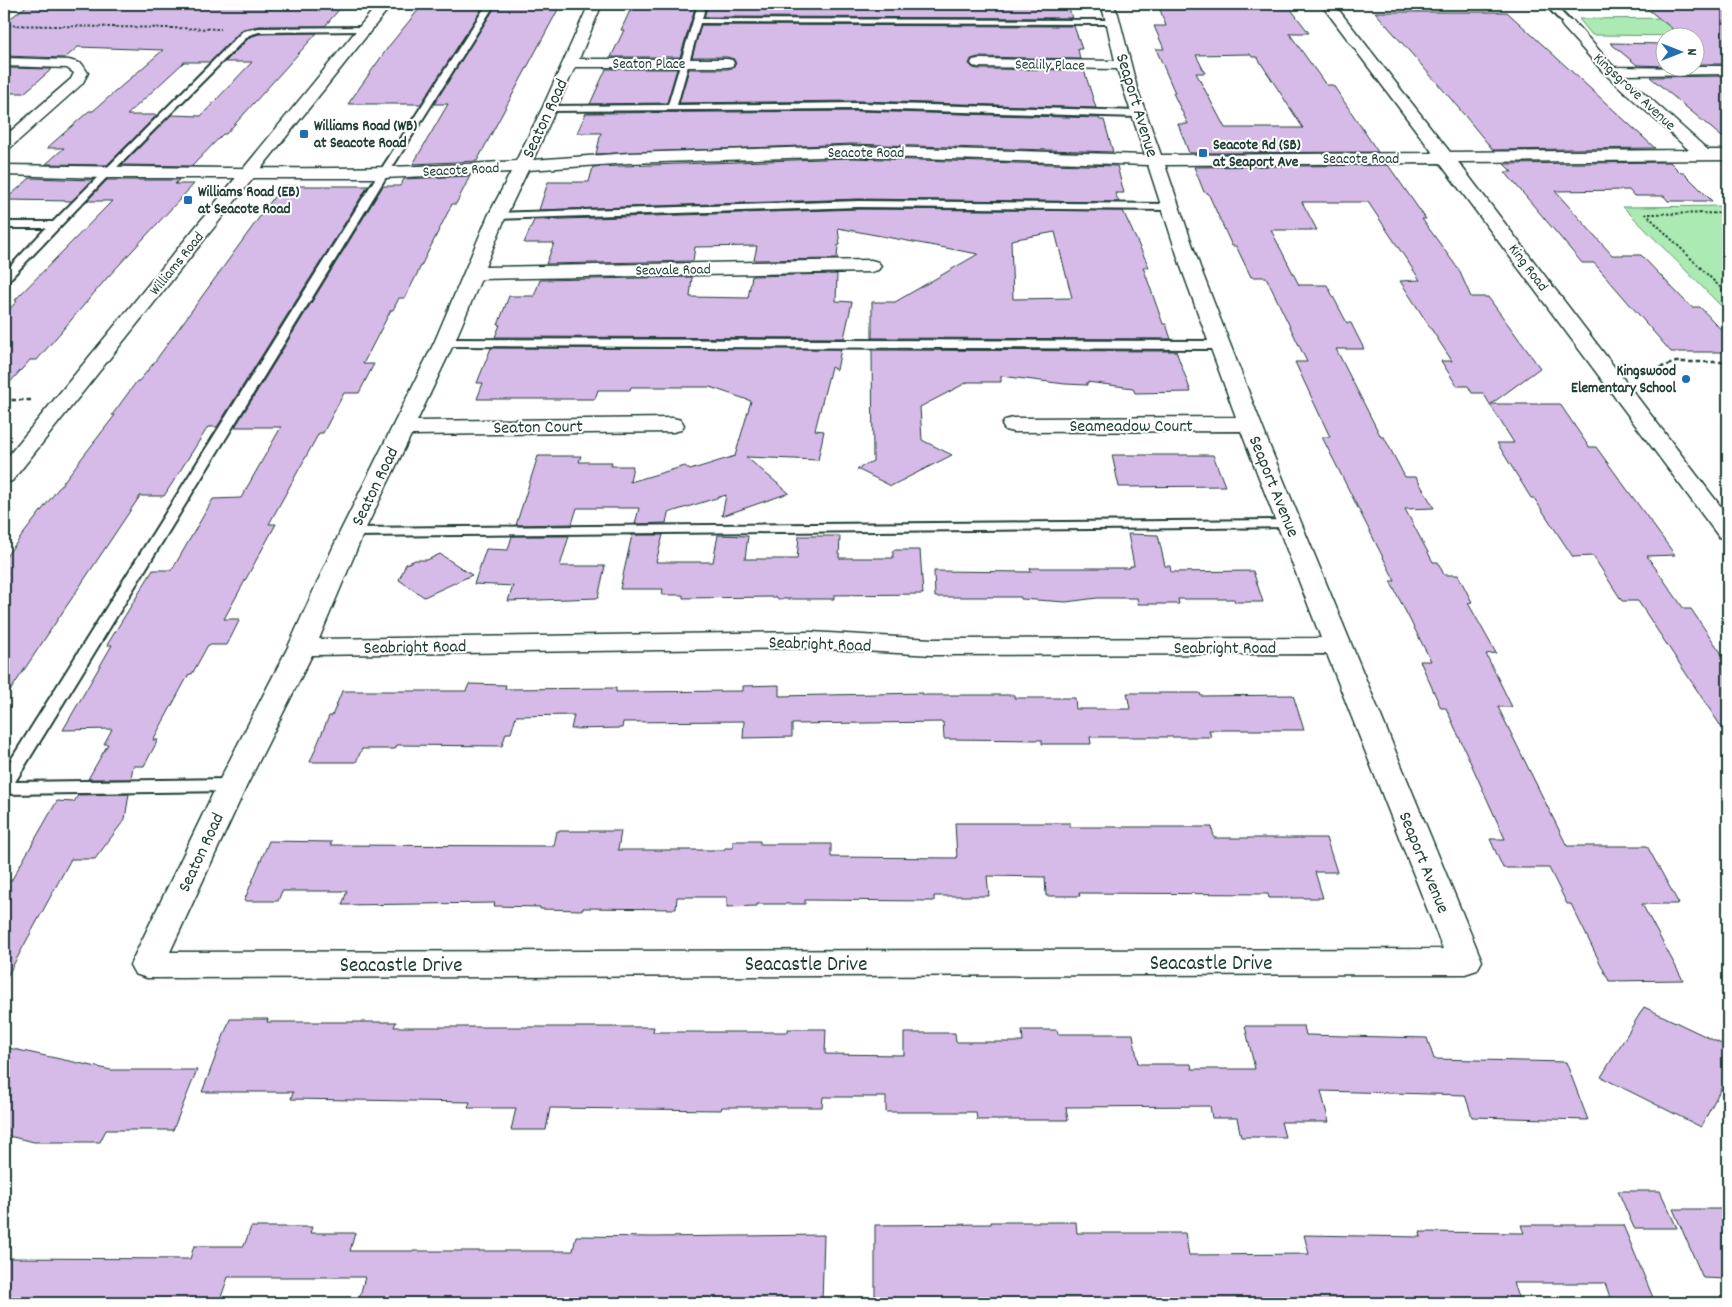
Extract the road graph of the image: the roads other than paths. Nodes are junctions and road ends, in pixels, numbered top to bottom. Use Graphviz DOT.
graph roads {
  1 [pos="385,4"];
  2 [pos="491,4"];
  3 [pos="595,4"];
  4 [pos="702,4"];
  5 [pos="1327,4"];
  6 [pos="1549,4"];
  7 [pos="1111,13"];
  8 [pos="698,21"];
  9 [pos="1568,24"];
  10 [pos="364,29"];
  11 [pos="4,62"];
  12 [pos="570,63"];
  13 [pos="685,63"];
  14 [pos="728,63"];
  15 [pos="978,63"];
  16 [pos="1122,65"];
  17 [pos="1610,70"];
  18 [pos="1728,70"];
  19 [pos="672,108"];
  20 [pos="550,109"];
  21 [pos="1137,114"];
  22 [pos="4,145"];
  23 [pos="1704,155"];
  24 [pos="1728,155"];
  25 [pos="1446,158"];
  26 [pos="1154,160"];
  27 [pos="522,165"];
  28 [pos="4,170"];
  29 [pos="106,173"];
  30 [pos="248,173"];
  31 [pos="384,173"];
  32 [pos="1169,208"];
  33 [pos="497,216"];
  34 [pos="4,225"];
  35 [pos="55,225"];
  36 [pos="871,266"];
  37 [pos="474,273"];
  38 [pos="4,279"];
  39 [pos="444,343"];
  40 [pos="1219,345"];
  41 [pos="1250,424"];
  42 [pos="673,425"];
  43 [pos="1013,425"];
  44 [pos="402,428"];
  45 [pos="4,476"];
  46 [pos="1290,524"];
  47 [pos="352,532"];
  48 [pos="1728,532"];
  49 [pos="1338,646"];
  50 [pos="302,647"];
  51 [pos="232,785"];
  52 [pos="4,787"];
  53 [pos="1464,961"];
  54 [pos="147,965"];
  1 -- 10 [label="street, Williams Road"];
  2 -- 31 [label="lane"];
  3 -- 12 [label="street, Seaton Road"];
  4 -- 8 [label="lane"];
  5 -- 25 [label="street, King Road"];
  6 -- 9 [label="lane"];
  7 -- 8 [label="lane"];
  7 -- 16 [label="street, Seaport Avenue"];
  8 -- 13 [label="lane"];
  9 -- 17 [label="street, Kingsgrove Avenue"];
  10 -- 29 [label="lane"];
  10 -- 30 [label="street, Williams Road"];
  11 -- 22 [label="street"];
  12 -- 13 [label="street, Seaton Place"];
  12 -- 20 [label="street, Seaton Road"];
  13 -- 14 [label="street, Seaton Place"];
  13 -- 19 [label="lane"];
  15 -- 16 [label="street, Sealily Place"];
  16 -- 21 [label="street, Seaport Avenue"];
  17 -- 18 [label="street"];
  17 -- 23 [label="street, Kingsgrove Avenue"];
  19 -- 20 [label="lane"];
  19 -- 21 [label="lane"];
  20 -- 27 [label="street, Seaton Road"];
  21 -- 26 [label="street, Seaport Avenue"];
  23 -- 24 [label="street, Seacote Road"];
  23 -- 25 [label="street, Seacote Road"];
  25 -- 26 [label="street, Seacote Road"];
  25 -- 48 [label="street, King Road"];
  26 -- 27 [label="street, Seacote Road"];
  26 -- 32 [label="street, Seaport Avenue"];
  27 -- 31 [label="street, Seacote Road"];
  27 -- 33 [label="street, Seaton Road"];
  28 -- 29 [label="street, Seacote Road"];
  29 -- 30 [label="street, Seacote Road"];
  29 -- 35 [label="lane"];
  30 -- 31 [label="street, Seacote Road"];
  30 -- 45 [label="street, Williams Road"];
  31 -- 52 [label="lane"];
  32 -- 33 [label="lane"];
  32 -- 40 [label="street, Seaport Avenue"];
  33 -- 37 [label="street, Seaton Road"];
  34 -- 35 [label="lane"];
  35 -- 38 [label="lane"];
  36 -- 37 [label="street, Seavale Road"];
  37 -- 39 [label="street, Seaton Road"];
  39 -- 40 [label="lane"];
  39 -- 44 [label="street, Seaton Road"];
  40 -- 41 [label="street, Seaport Avenue"];
  41 -- 43 [label="street, Seameadow Court"];
  41 -- 46 [label="street, Seaport Avenue"];
  42 -- 44 [label="street, Seaton Court"];
  44 -- 47 [label="street, Seaton Road"];
  46 -- 47 [label="lane"];
  46 -- 49 [label="street, Seaport Avenue"];
  47 -- 50 [label="street, Seaton Road"];
  49 -- 50 [label="street, Seabright Road"];
  49 -- 53 [label="street, Seaport Avenue"];
  50 -- 51 [label="street, Seaton Road"];
  51 -- 52 [label="lane"];
  51 -- 54 [label="street, Seaton Road"];
  53 -- 54 [label="street, Seacastle Drive"];
}
